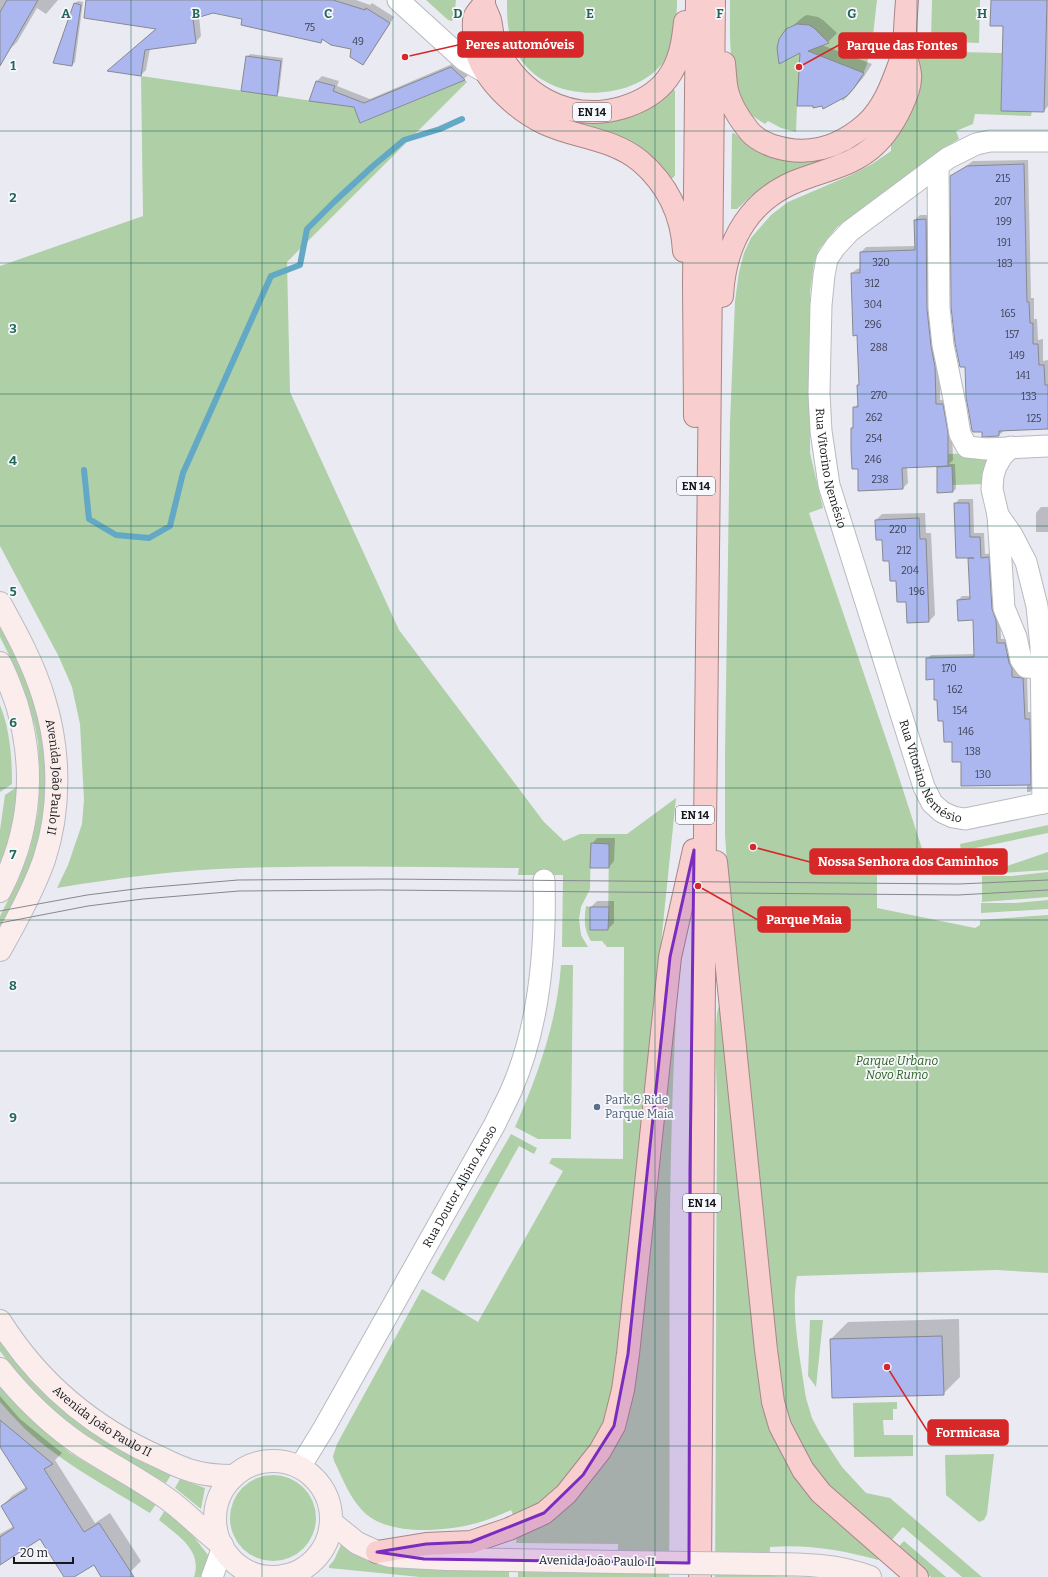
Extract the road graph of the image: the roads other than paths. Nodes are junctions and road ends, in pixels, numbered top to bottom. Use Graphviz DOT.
graph roads {
  1 [pos="398,0"];
  2 [pos="689,0"];
  3 [pos="697,0"];
  4 [pos="714,0"];
  5 [pos="907,0"];
  6 [pos="484,2"];
  7 [pos="714,32"];
  8 [pos="905,49"];
  9 [pos="487,73"];
  10 [pos="1048,141"];
  11 [pos="938,166"];
  12 [pos="694,284"];
  13 [pos="711,358"];
  14 [pos="1048,446"];
  15 [pos="1011,447"];
  16 [pos="998,515"];
  17 [pos="0,602"];
  18 [pos="0,663"];
  19 [pos="1041,668"];
  20 [pos="1046,803"];
  21 [pos="705,830"];
  22 [pos="694,850"];
  23 [pos="544,880"];
  24 [pos="0,891"];
  25 [pos="0,950"];
  26 [pos="0,1321"];
  27 [pos="0,1369"];
  28 [pos="300,1467"];
  29 [pos="234,1476"];
  30 [pos="331,1522"];
  31 [pos="222,1546"];
  32 [pos="377,1552"];
  33 [pos="289,1576"];
  34 [pos="212,1577"];
  35 [pos="689,1577"];
  36 [pos="700,1577"];
  37 [pos="870,1577"];
  38 [pos="917,1577"];
  1 -- 9 [label="street"];
  2 -- 6 [label="highway, EN 14"];
  3 -- 12 [label="highway, EN 14"];
  4 -- 7 [label="highway, EN 14"];
  5 -- 8 [label="highway"];
  6 -- 9 [label="highway, EN 14"];
  7 -- 8 [label="highway, EN 14"];
  7 -- 13 [label="highway, EN 14"];
  8 -- 13 [label="highway, EN 14"];
  9 -- 12 [label="highway, EN 14"];
  10 -- 11 [label="street, Rua Vitorino Nemésio"];
  11 -- 15 [label="street"];
  11 -- 20 [label="street, Rua Vitorino Nemésio"];
  12 -- 22 [label="highway, EN 14"];
  13 -- 21 [label="highway, EN 14"];
  14 -- 15 [label="street"];
  15 -- 16 [label="street"];
  16 -- 19 [label="street"];
  16 -- 19 [label="street"];
  17 -- 25 [label="main road, Avenida João Paulo II"];
  18 -- 24 [label="main road, Avenida João Paulo II"];
  19 -- 20 [label="street"];
  21 -- 36 [label="highway, EN 14"];
  21 -- 38 [label="highway"];
  22 -- 32 [label="highway"];
  22 -- 35 [label="highway, EN 14"];
  23 -- 28 [label="street, Rua Doutor Albino Aroso"];
  26 -- 29 [label="main road, Avenida João Paulo II"];
  27 -- 31 [label="main road"];
  28 -- 29 [label="main road"];
  28 -- 30 [label="main road"];
  29 -- 31 [label="main road"];
  30 -- 32 [label="main road, Avenida João Paulo II"];
  30 -- 33 [label="main road"];
  31 -- 33 [label="main road"];
  31 -- 34 [label="street"];
  32 -- 37 [label="main road, Avenida João Paulo II, bridge"];
}
